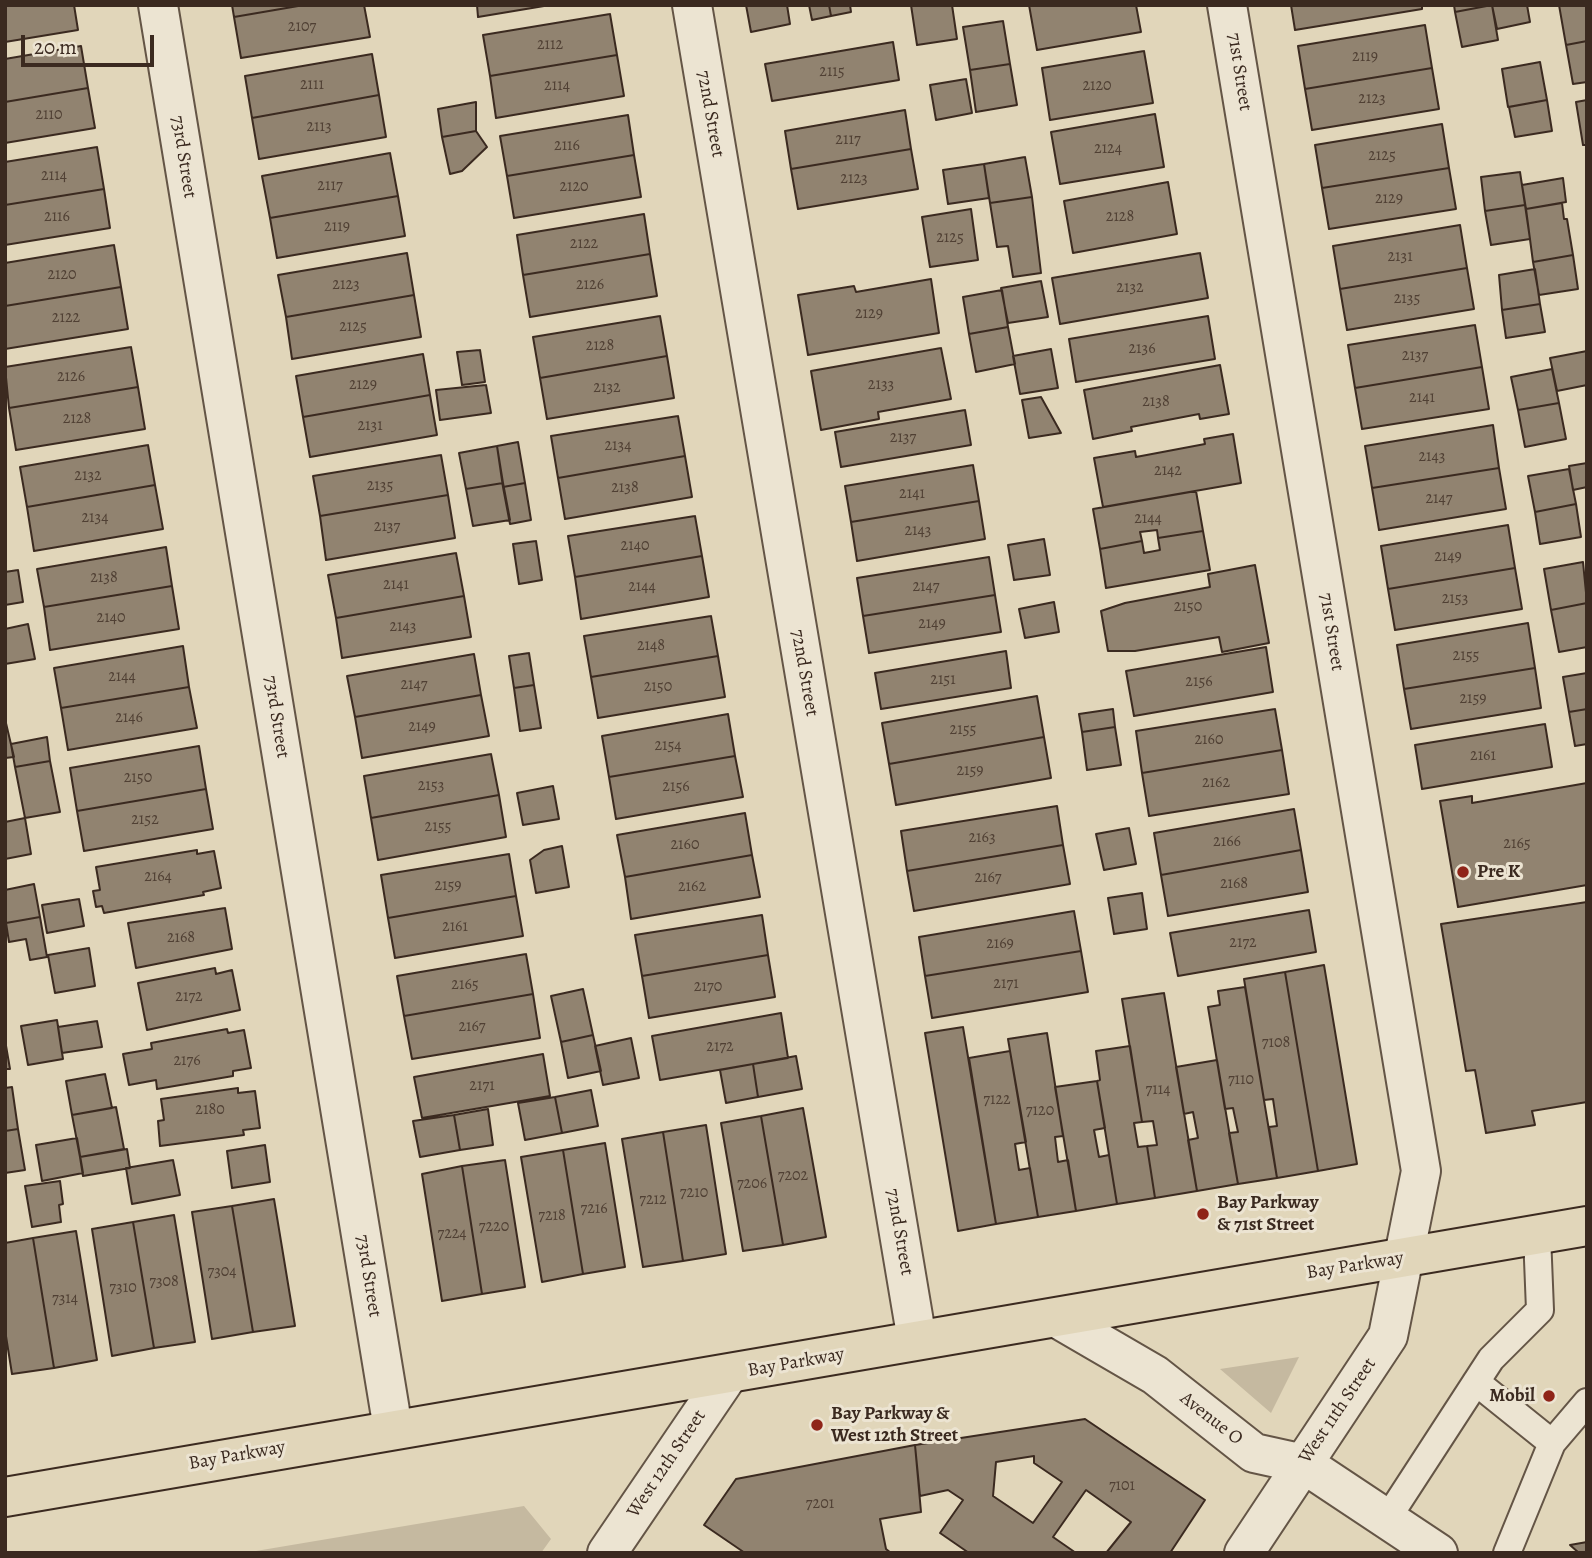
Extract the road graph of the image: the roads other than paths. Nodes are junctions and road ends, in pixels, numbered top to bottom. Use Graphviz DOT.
graph roads {
  1 [pos="158,5"];
  2 [pos="692,5"];
  3 [pos="1227,5"];
  4 [pos="1587,1226"];
  5 [pos="1537,1235"];
  6 [pos="1405,1258"];
  7 [pos="1057,1318"];
  8 [pos="918,1340"];
  9 [pos="729,1375"];
  10 [pos="1476,1382"];
  11 [pos="1587,1402"];
  12 [pos="393,1429"];
  13 [pos="1552,1443"];
  14 [pos="1304,1464"];
  15 [pos="5,1497"];
  16 [pos="1387,1519"];
  17 [pos="607,1553"];
  18 [pos="1244,1553"];
  19 [pos="1438,1553"];
  20 [pos="1507,1553"];
  1 -- 12 [label="street, 73rd Street"];
  2 -- 8 [label="street, 72nd Street"];
  3 -- 6 [label="street, 71st Street"];
  4 -- 5 [label="main road, Bay Parkway"];
  5 -- 6 [label="main road, Bay Parkway"];
  5 -- 10 [label="lane"];
  6 -- 7 [label="main road, Bay Parkway"];
  6 -- 14 [label="street, West 11th Street"];
  7 -- 8 [label="main road, Bay Parkway"];
  7 -- 14 [label="street, Avenue O"];
  8 -- 9 [label="main road, Bay Parkway"];
  9 -- 12 [label="main road, Bay Parkway"];
  9 -- 17 [label="street, West 12th Street"];
  10 -- 13 [label="lane"];
  10 -- 16 [label="lane"];
  11 -- 13 [label="lane"];
  12 -- 15 [label="main road, Bay Parkway"];
  13 -- 20 [label="lane"];
  14 -- 16 [label="street, Avenue O"];
  14 -- 18 [label="street, West 11th Street"];
  16 -- 19 [label="street, Avenue O"];
}
